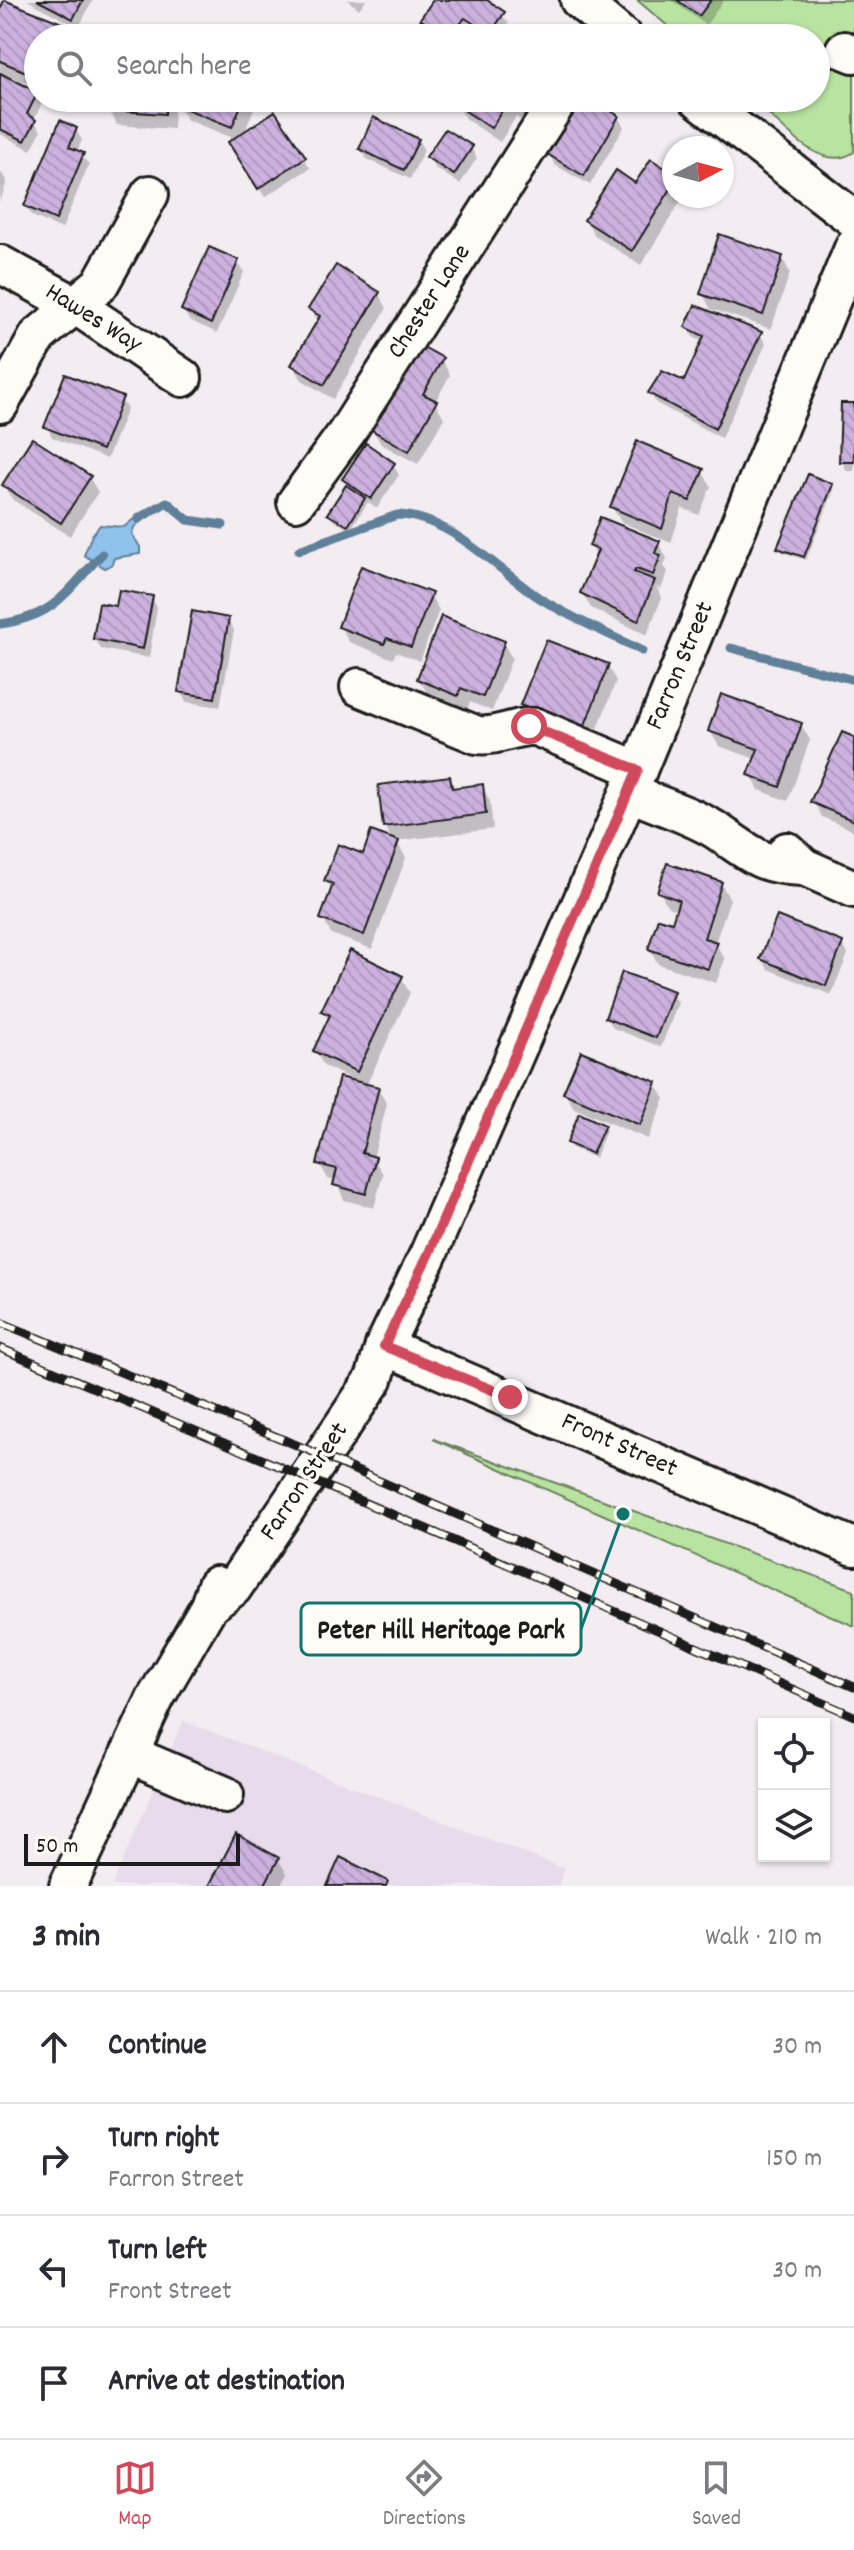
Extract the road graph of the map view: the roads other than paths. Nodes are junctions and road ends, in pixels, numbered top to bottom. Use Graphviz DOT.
graph roads {
  1 [pos="579,0"];
  2 [pos="602,24"];
  3 [pos="551,112"];
  4 [pos="715,112"];
  5 [pos="150,194"];
  6 [pos="854,219"];
  7 [pos="854,246"];
  8 [pos="0,264"];
  9 [pos="75,305"];
  10 [pos="183,378"];
  11 [pos="0,404"];
  12 [pos="296,502"];
  13 [pos="359,687"];
  14 [pos="633,781"];
  15 [pos="854,889"];
  16 [pos="384,1346"];
  17 [pos="854,1547"];
  18 [pos="129,1754"];
  19 [pos="225,1795"];
  20 [pos="68,1886"];
  1 -- 2 [label="street"];
  3 -- 12 [label="street, Chester Lane"];
  4 -- 6 [label="street"];
  5 -- 9 [label="street"];
  7 -- 14 [label="street, Farron Street"];
  8 -- 9 [label="street, Hawes Way"];
  9 -- 10 [label="street, Hawes Way"];
  9 -- 11 [label="street"];
  13 -- 14 [label="street"];
  14 -- 15 [label="street"];
  14 -- 16 [label="street, Farron Street"];
  16 -- 17 [label="street, Front Street"];
  16 -- 18 [label="street, Farron Street"];
  18 -- 19 [label="street"];
  18 -- 20 [label="street, Farron Street"];
}
